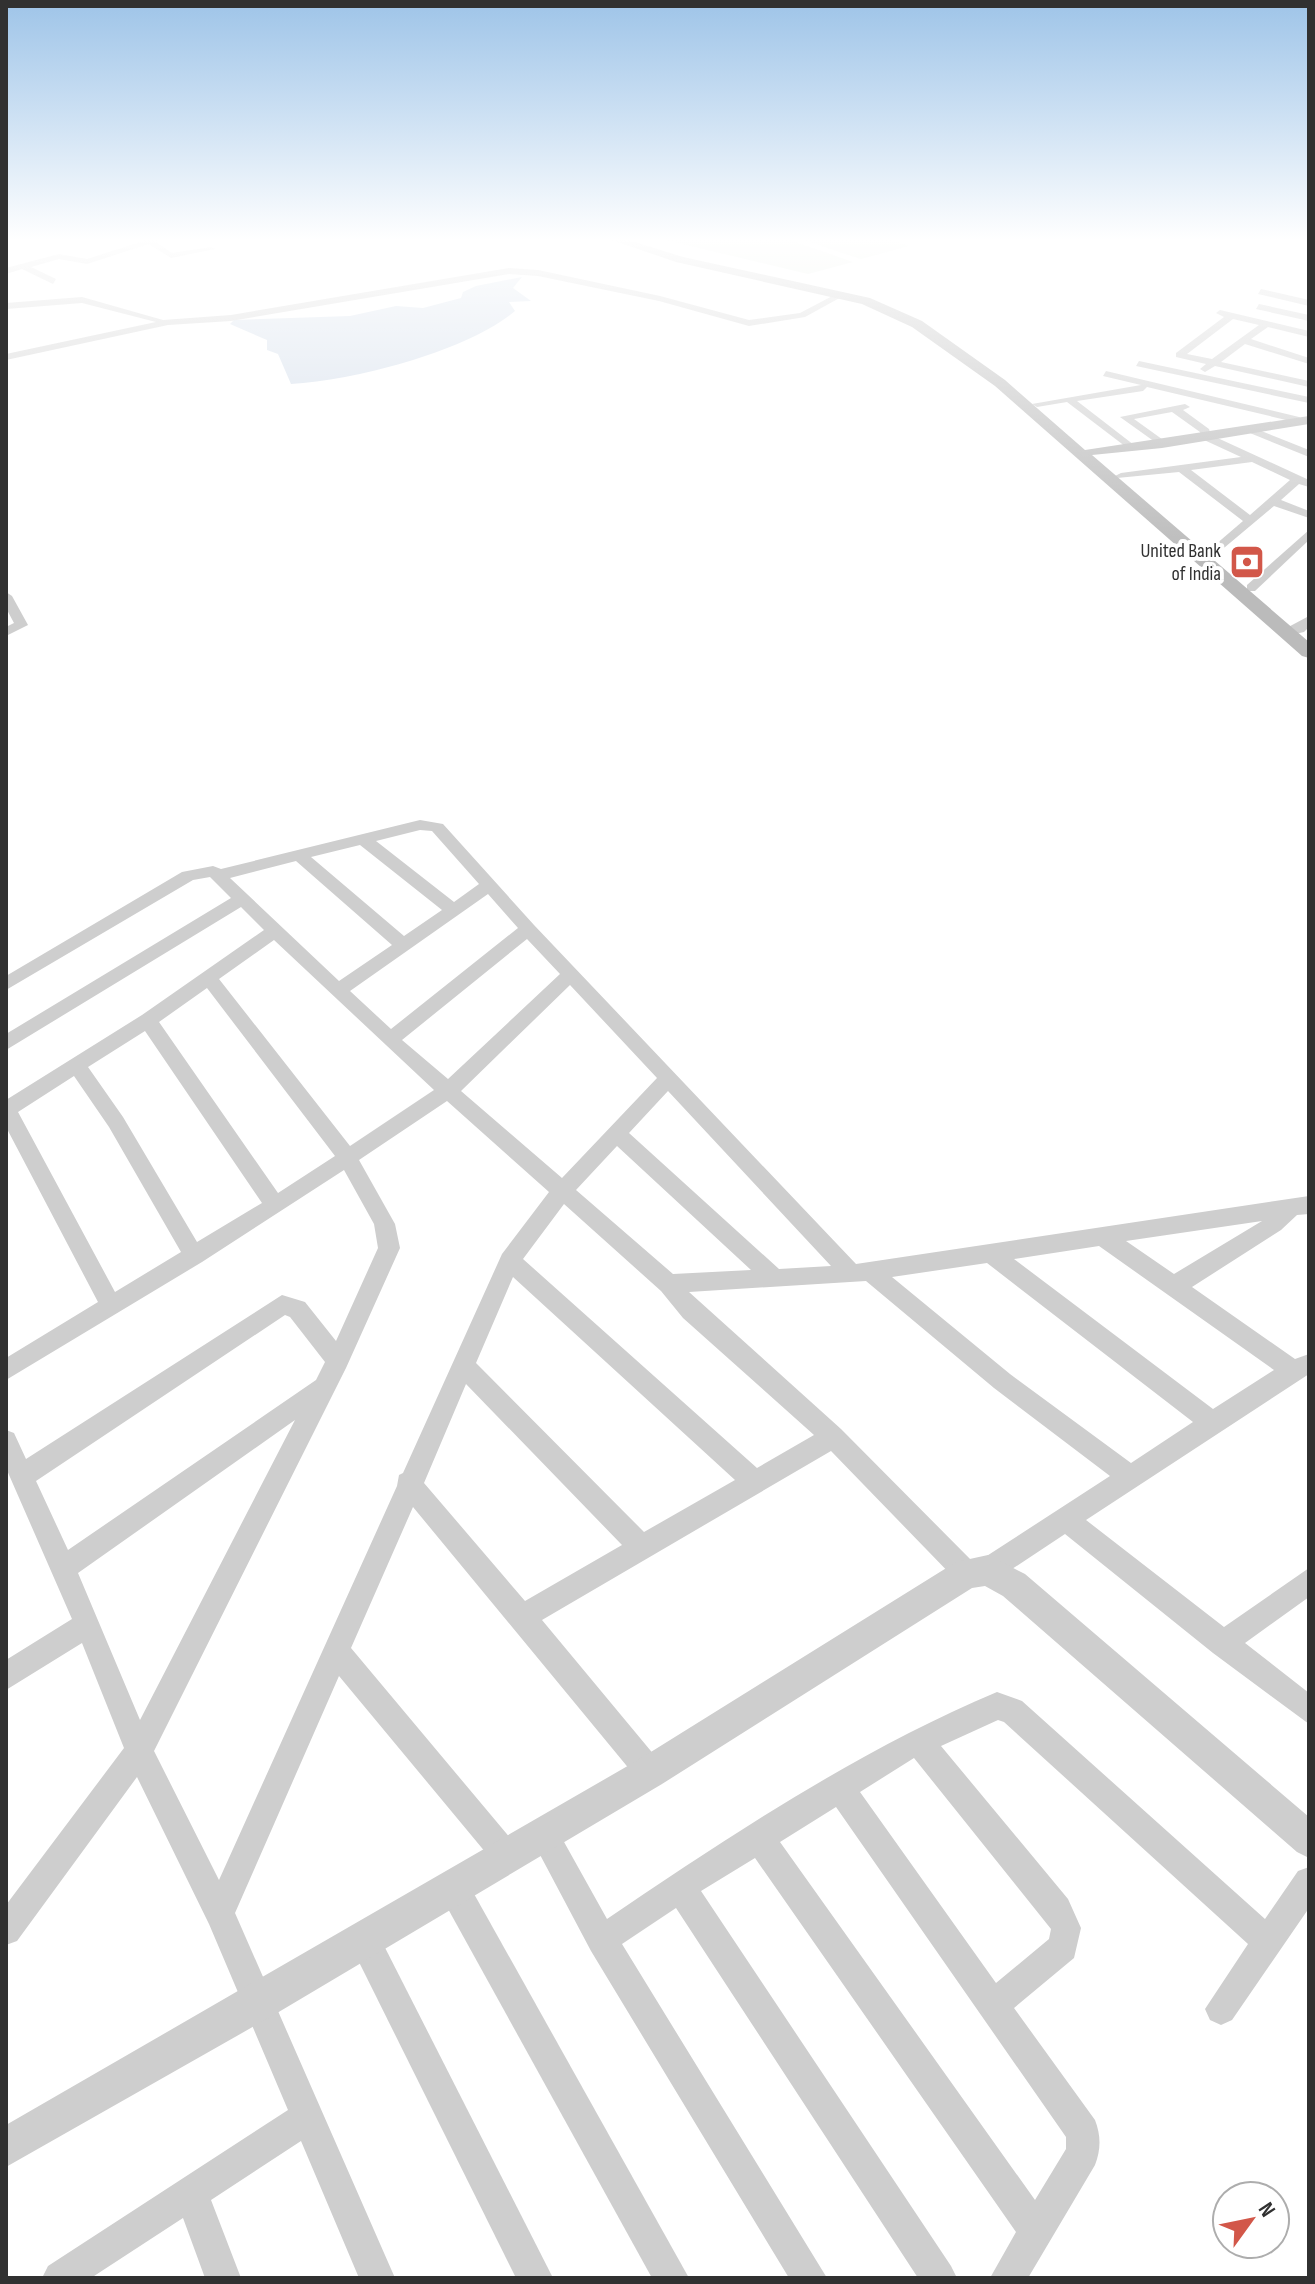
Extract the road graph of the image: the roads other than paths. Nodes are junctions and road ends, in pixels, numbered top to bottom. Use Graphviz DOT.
graph roads {
  1 [pos="63,345"];
  2 [pos="948,345"];
  3 [pos="951,345"];
  4 [pos="1192,345"];
  5 [pos="1237,345"];
  6 [pos="1257,345"];
  7 [pos="6,357"];
  8 [pos="1309,361"];
  9 [pos="1211,363"];
  10 [pos="1139,364"];
  11 [pos="1309,373"];
  12 [pos="1106,374"];
  13 [pos="1199,376"];
  14 [pos="1288,380"];
  15 [pos="1154,384"];
  16 [pos="1309,384"];
  17 [pos="1184,391"];
  18 [pos="1224,400"];
  19 [pos="1309,400"];
  20 [pos="1072,402"];
  21 [pos="1037,404"];
  22 [pos="1174,409"];
  23 [pos="1304,421"];
  24 [pos="1249,429"];
  25 [pos="1206,437"];
  26 [pos="1162,444"];
  27 [pos="1130,447"];
  28 [pos="1092,451"];
  29 [pos="1309,454"];
  30 [pos="1251,459"];
  31 [pos="1182,469"];
  32 [pos="1121,476"];
  33 [pos="1304,481"];
  34 [pos="1273,501"];
  35 [pos="1309,515"];
  36 [pos="1251,521"];
  37 [pos="1309,534"];
  38 [pos="1212,554"];
  39 [pos="1251,588"];
  40 [pos="7,601"];
  41 [pos="1301,630"];
  42 [pos="6,632"];
  43 [pos="1309,652"];
  44 [pos="363,839"];
  45 [pos="297,854"];
  46 [pos="220,875"];
  47 [pos="488,886"];
  48 [pos="242,899"];
  49 [pos="453,910"];
  50 [pos="528,929"];
  51 [pos="276,930"];
  52 [pos="402,944"];
  53 [pos="570,974"];
  54 [pos="209,978"];
  55 [pos="6,984"];
  56 [pos="337,991"];
  57 [pos="148,1020"];
  58 [pos="8,1038"];
  59 [pos="390,1040"];
  60 [pos="77,1066"];
  61 [pos="668,1079"];
  62 [pos="449,1090"];
  63 [pos="6,1110"];
  64 [pos="615,1132"];
  65 [pos="348,1159"];
  66 [pos="561,1192"];
  67 [pos="275,1206"];
  68 [pos="1301,1206"];
  69 [pos="1102,1236"];
  70 [pos="990,1253"];
  71 [pos="194,1256"];
  72 [pos="510,1260"];
  73 [pos="860,1272"];
  74 [pos="774,1278"];
  75 [pos="669,1284"];
  76 [pos="1174,1286"];
  77 [pos="111,1306"];
  78 [pos="338,1361"];
  79 [pos="462,1364"];
  80 [pos="1301,1367"];
  81 [pos="6,1370"];
  82 [pos="324,1387"];
  83 [pos="1212,1423"];
  84 [pos="833,1437"];
  85 [pos="6,1441"];
  86 [pos="22,1476"];
  87 [pos="1129,1476"];
  88 [pos="753,1481"];
  89 [pos="408,1483"];
  90 [pos="1064,1518"];
  91 [pos="641,1547"];
  92 [pos="63,1568"];
  93 [pos="977,1571"];
  94 [pos="1309,1581"];
  95 [pos="522,1617"];
  96 [pos="88,1624"];
  97 [pos="1222,1644"];
  98 [pos="335,1650"];
  99 [pos="6,1676"];
  100 [pos="1307,1705"];
  101 [pos="919,1742"];
  102 [pos="139,1751"];
  103 [pos="650,1772"];
  104 [pos="840,1789"];
  105 [pos="544,1834"];
  106 [pos="759,1838"];
  107 [pos="1309,1840"];
  108 [pos="506,1855"];
  109 [pos="1309,1882"];
  110 [pos="453,1887"];
  111 [pos="680,1887"];
  112 [pos="220,1913"];
  113 [pos="9,1919"];
  114 [pos="364,1939"];
  115 [pos="602,1940"];
  116 [pos="1267,1941"];
  117 [pos="259,2003"];
  118 [pos="994,2005"];
  119 [pos="1221,2009"];
  120 [pos="308,2117"];
  121 [pos="6,2147"];
  122 [pos="191,2192"];
  123 [pos="1035,2229"];
  124 [pos="77,2273"];
  125 [pos="223,2278"];
  126 [pos="377,2278"];
  127 [pos="535,2278"];
  128 [pos="671,2278"];
  129 [pos="809,2278"];
  130 [pos="939,2278"];
  131 [pos="1008,2278"];
  1 -- 7 [label="street"];
  2 -- 41 [label="main road"];
  3 -- 21 [label="main road"];
  4 -- 9 [label="street"];
  5 -- 9 [label="street"];
  6 -- 8 [label="street"];
  9 -- 13 [label="street"];
  9 -- 14 [label="street"];
  10 -- 13 [label="street"];
  11 -- 14 [label="street"];
  12 -- 15 [label="street"];
  13 -- 17 [label="street"];
  13 -- 19 [label="street"];
  14 -- 16 [label="street"];
  15 -- 17 [label="street"];
  15 -- 21 [label="street"];
  17 -- 18 [label="street"];
  18 -- 22 [label="street"];
  18 -- 23 [label="street"];
  20 -- 27 [label="street"];
  21 -- 28 [label="main road"];
  22 -- 25 [label="street"];
  22 -- 26 [label="street"];
  23 -- 24 [label="main road"];
  24 -- 25 [label="main road"];
  24 -- 29 [label="street"];
  25 -- 26 [label="main road"];
  25 -- 30 [label="street"];
  26 -- 27 [label="main road"];
  27 -- 28 [label="main road"];
  28 -- 32 [label="main road"];
  30 -- 31 [label="street"];
  30 -- 33 [label="street"];
  31 -- 32 [label="street"];
  31 -- 36 [label="street"];
  32 -- 38 [label="main road"];
  33 -- 34 [label="street"];
  34 -- 35 [label="street"];
  34 -- 36 [label="street"];
  36 -- 38 [label="street"];
  37 -- 39 [label="street"];
  38 -- 39 [label="main road"];
  39 -- 41 [label="main road"];
  40 -- 42 [label="street"];
  41 -- 43 [label="main road"];
  44 -- 45 [label="street"];
  44 -- 47 [label="street"];
  44 -- 49 [label="street"];
  45 -- 46 [label="street"];
  45 -- 52 [label="street"];
  46 -- 48 [label="street"];
  46 -- 55 [label="street"];
  47 -- 49 [label="street"];
  47 -- 50 [label="street"];
  48 -- 51 [label="street"];
  48 -- 58 [label="street"];
  49 -- 52 [label="street"];
  50 -- 53 [label="street"];
  50 -- 59 [label="street"];
  51 -- 54 [label="street"];
  51 -- 56 [label="street"];
  52 -- 56 [label="street"];
  53 -- 61 [label="street"];
  53 -- 62 [label="street"];
  54 -- 57 [label="street"];
  54 -- 65 [label="street"];
  56 -- 59 [label="street"];
  57 -- 60 [label="street"];
  57 -- 67 [label="street"];
  59 -- 62 [label="street"];
  60 -- 63 [label="street"];
  60 -- 71 [label="street"];
  61 -- 64 [label="street"];
  61 -- 73 [label="street"];
  62 -- 65 [label="street"];
  62 -- 66 [label="street"];
  63 -- 77 [label="street"];
  64 -- 66 [label="street"];
  64 -- 74 [label="street"];
  65 -- 67 [label="street"];
  65 -- 78 [label="street"];
  66 -- 72 [label="street"];
  66 -- 75 [label="street"];
  67 -- 71 [label="street"];
  68 -- 69 [label="street"];
  68 -- 76 [label="street"];
  69 -- 70 [label="street"];
  69 -- 76 [label="street"];
  70 -- 73 [label="street"];
  70 -- 83 [label="street"];
  71 -- 77 [label="street"];
  72 -- 79 [label="street"];
  72 -- 88 [label="street"];
  73 -- 74 [label="street"];
  73 -- 87 [label="street"];
  74 -- 75 [label="street"];
  75 -- 84 [label="street"];
  76 -- 80 [label="street"];
  77 -- 81 [label="street"];
  78 -- 82 [label="street"];
  78 -- 86 [label="street"];
  79 -- 89 [label="street"];
  79 -- 91 [label="street"];
  80 -- 83 [label="street"];
  82 -- 92 [label="street"];
  82 -- 102 [label="street"];
  83 -- 87 [label="street"];
  84 -- 88 [label="street"];
  84 -- 93 [label="street"];
  85 -- 86 [label="street"];
  86 -- 92 [label="street"];
  87 -- 90 [label="street"];
  88 -- 91 [label="street"];
  89 -- 95 [label="street"];
  89 -- 98 [label="street"];
  90 -- 93 [label="street"];
  90 -- 97 [label="street"];
  91 -- 95 [label="street"];
  92 -- 96 [label="street"];
  93 -- 103 [label="street"];
  93 -- 107 [label="street"];
  94 -- 97 [label="street"];
  95 -- 103 [label="street"];
  96 -- 99 [label="street"];
  96 -- 102 [label="street"];
  97 -- 100 [label="street"];
  98 -- 108 [label="street"];
  98 -- 112 [label="street"];
  101 -- 104 [label="street"];
  101 -- 116 [label="street"];
  101 -- 118 [label="street"];
  102 -- 112 [label="street"];
  102 -- 113 [label="street"];
  103 -- 105 [label="street"];
  104 -- 106 [label="street"];
  104 -- 118 [label="street"];
  105 -- 108 [label="street"];
  105 -- 115 [label="street"];
  106 -- 111 [label="street"];
  106 -- 123 [label="street"];
  108 -- 110 [label="street"];
  109 -- 116 [label="street"];
  110 -- 114 [label="street"];
  110 -- 128 [label="street"];
  111 -- 115 [label="street"];
  111 -- 130 [label="street"];
  112 -- 117 [label="street"];
  114 -- 117 [label="street"];
  114 -- 127 [label="street"];
  115 -- 129 [label="street"];
  116 -- 119 [label="street"];
  117 -- 120 [label="street"];
  117 -- 121 [label="street"];
  118 -- 123 [label="street"];
  120 -- 122 [label="street"];
  120 -- 126 [label="street"];
  122 -- 124 [label="street"];
  122 -- 125 [label="street"];
  123 -- 131 [label="street"];
}
